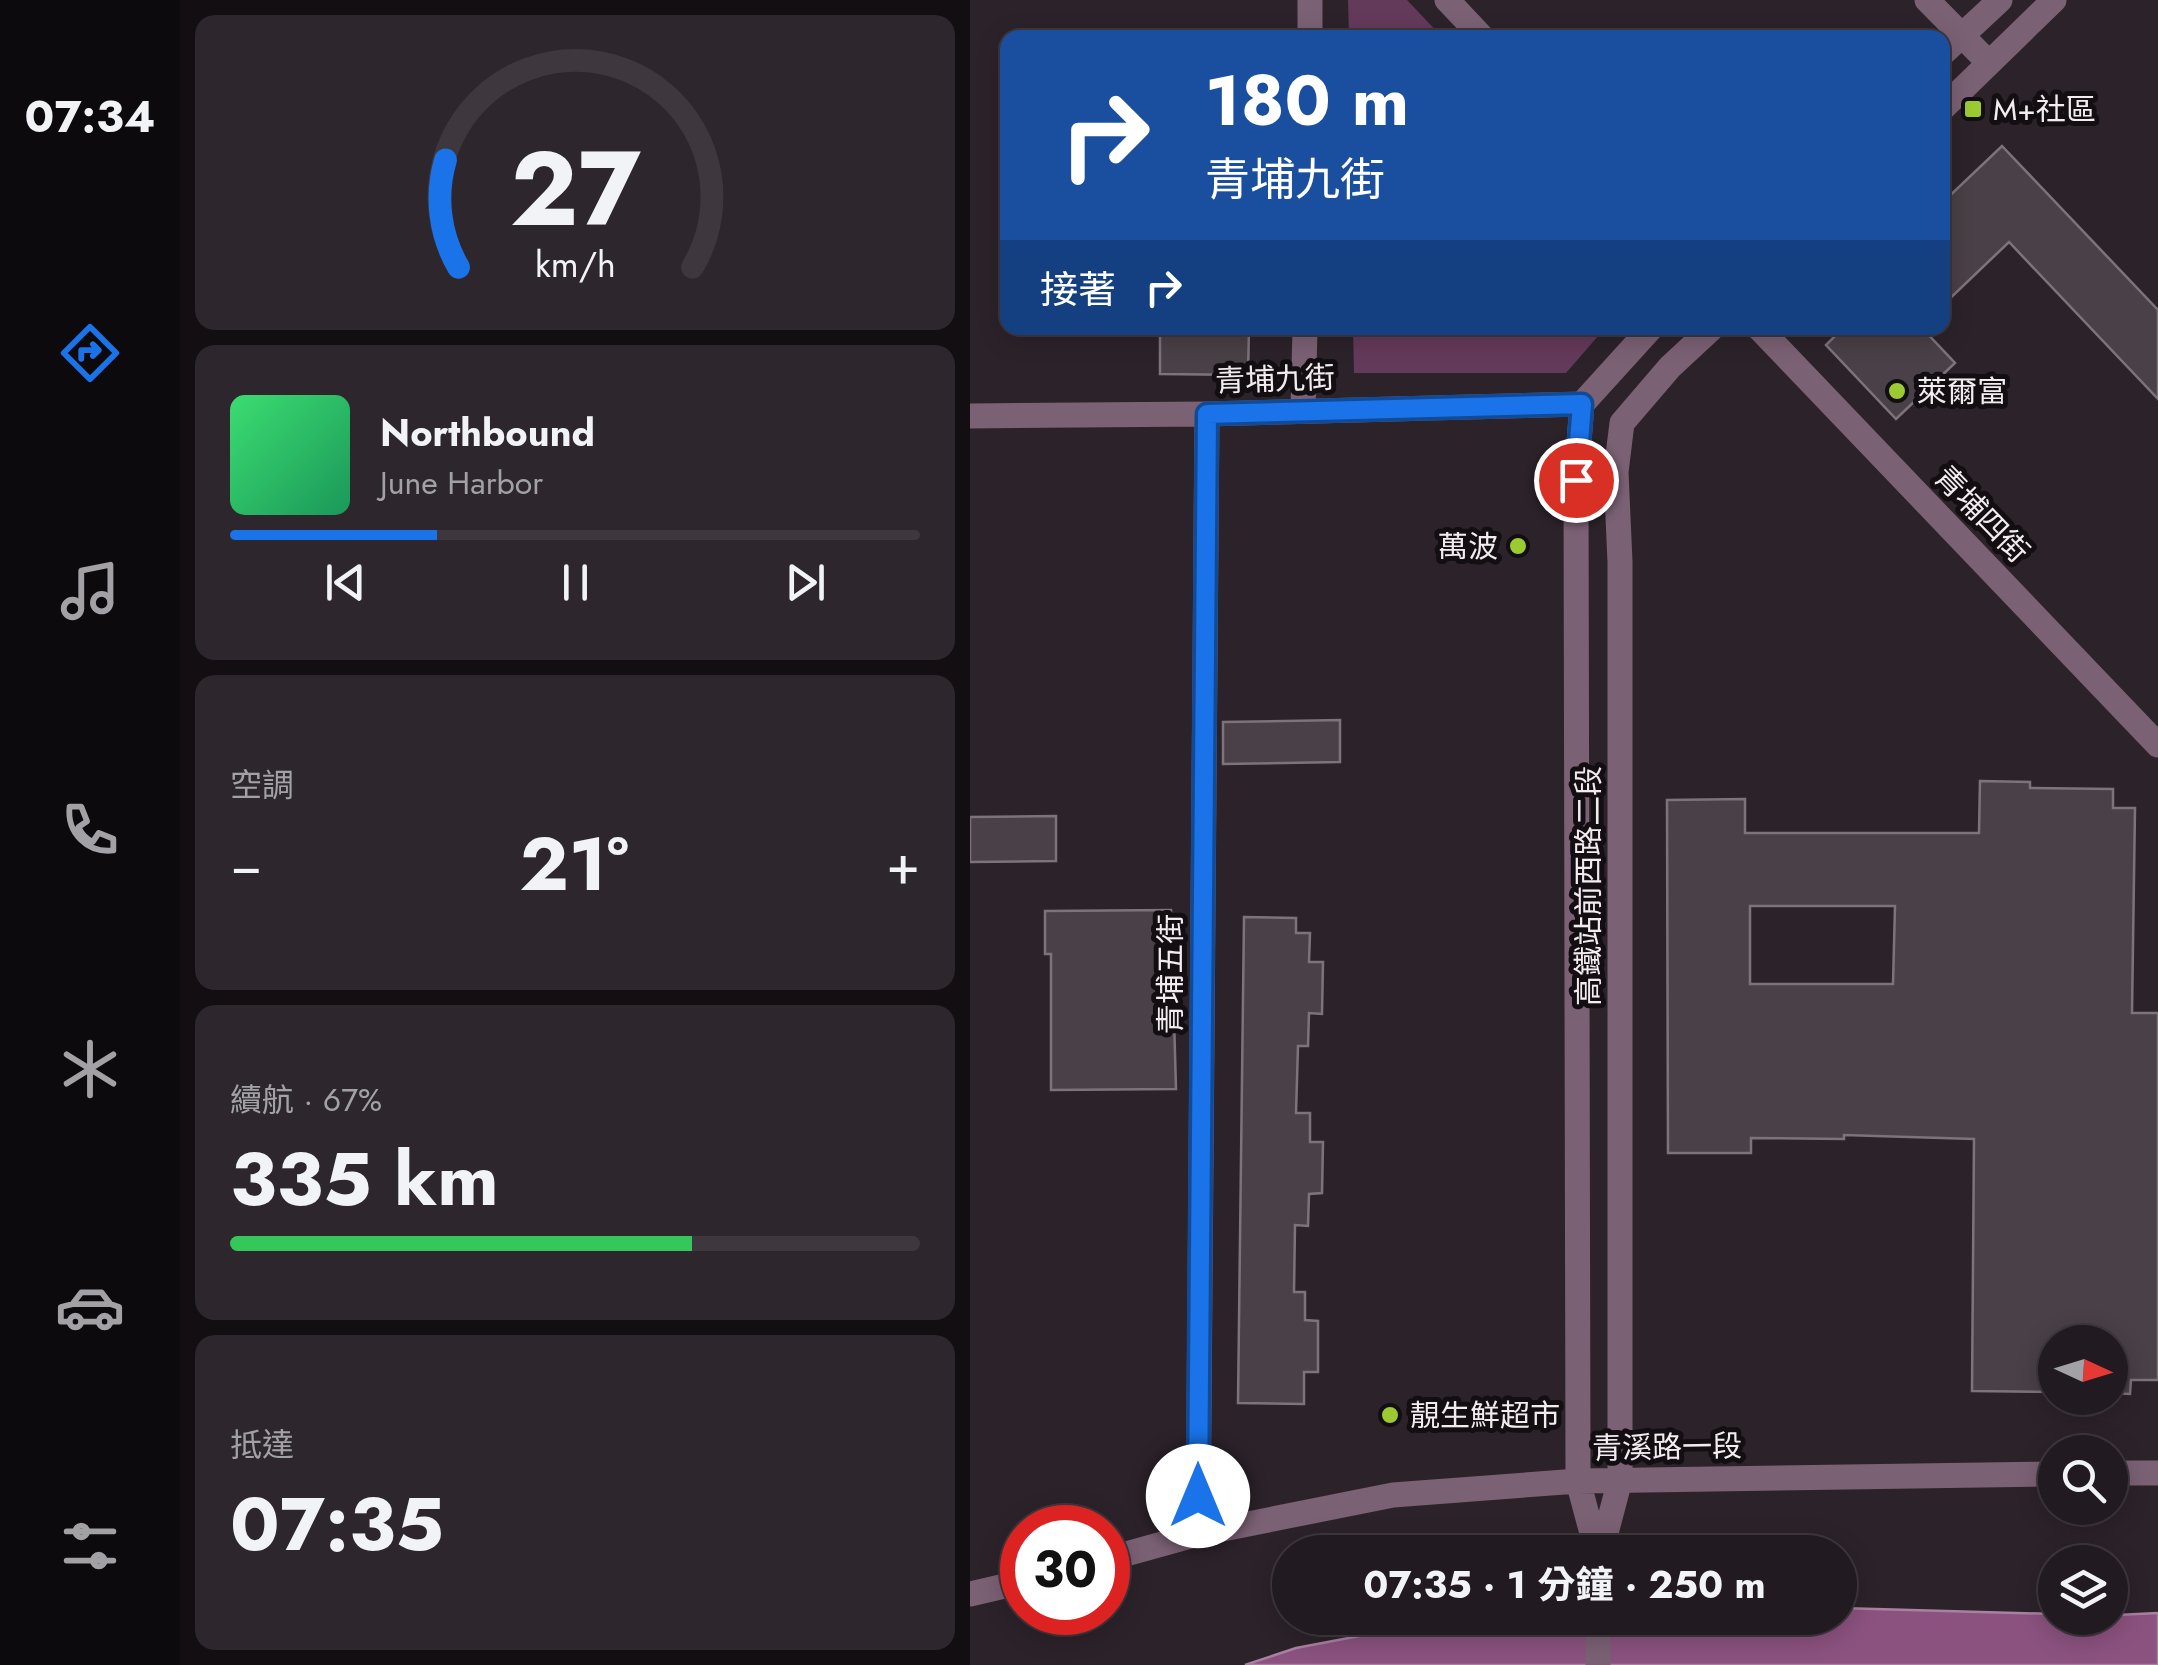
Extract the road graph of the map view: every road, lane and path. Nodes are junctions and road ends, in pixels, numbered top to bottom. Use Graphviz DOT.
graph roads {
  1 [pos="1310,0"];
  2 [pos="1447,0"];
  3 [pos="1927,0"];
  4 [pos="2000,0"];
  5 [pos="2054,0"];
  6 [pos="1310,30"];
  7 [pos="1475,30"];
  8 [pos="1943,30"];
  9 [pos="1952,46"];
  10 [pos="1989,63"];
  11 [pos="1950,101"];
  12 [pos="1304,335"];
  13 [pos="1645,335"];
  14 [pos="1704,335"];
  15 [pos="1766,335"];
  16 [pos="1582,404"];
  17 [pos="1303,411"];
  18 [pos="1207,414"];
  19 [pos="970,416"];
  20 [pos="2158,745"];
  21 [pos="2128,1473"];
  22 [pos="2158,1473"];
  23 [pos="2038,1474"];
  24 [pos="1620,1480"];
  25 [pos="1578,1481"];
  26 [pos="1198,1534"];
  27 [pos="1594,1535"];
  28 [pos="1604,1535"];
  29 [pos="1130,1553"];
  30 [pos="1000,1587"];
  31 [pos="970,1594"];
  32 [pos="1598,1635"];
  33 [pos="1598,1665"];
  1 -- 6 [label="street"];
  2 -- 7 [label="street"];
  3 -- 8 [label="street"];
  4 -- 9 [label="street"];
  5 -- 10 [label="street"];
  9 -- 10 [label="street"];
  10 -- 11 [label="street"];
  12 -- 17 [label="street"];
  13 -- 16 [label="street"];
  14 -- 24 [label="street, 高鐵站前西路二段"];
  15 -- 20 [label="street, 青埔四街"];
  16 -- 17 [label="street, 青埔九街"];
  16 -- 25 [label="street, 高鐵站前西路二段"];
  17 -- 18 [label="street, 青埔九街"];
  18 -- 19 [label="street, 青埔九街"];
  18 -- 26 [label="street, 青埔五街"];
  21 -- 22 [label="street"];
  23 -- 24 [label="street, 青溪路一段"];
  24 -- 25 [label="street, 青溪路一段"];
  24 -- 28 [label="street, 高鐵站前西路二段"];
  25 -- 26 [label="street, 青溪路一段"];
  25 -- 27 [label="street, 高鐵站前西路二段"];
  26 -- 29 [label="street, 青溪路一段"];
  30 -- 31 [label="street"];
  32 -- 33 [label="street"];
}
